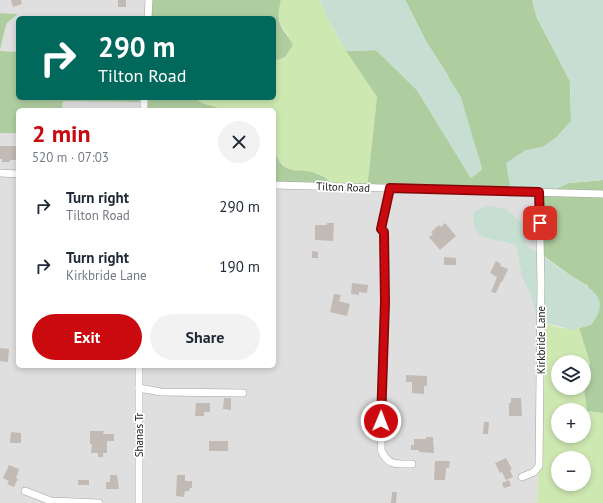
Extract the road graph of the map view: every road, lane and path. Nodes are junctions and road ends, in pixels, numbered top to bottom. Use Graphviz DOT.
graph roads {
  1 [pos="148,0"];
  2 [pos="148,16"];
  3 [pos="0,173"];
  4 [pos="16,174"];
  5 [pos="276,185"];
  6 [pos="390,188"];
  7 [pos="539,192"];
  8 [pos="603,194"];
  9 [pos="139,368"];
  10 [pos="139,388"];
  11 [pos="243,394"];
  12 [pos="412,464"];
  13 [pos="522,477"];
  14 [pos="25,491"];
  15 [pos="99,503"];
  16 [pos="139,503"];
  1 -- 2 [label="street"];
  3 -- 4 [label="street"];
  5 -- 6 [label="street, Tilton Road"];
  6 -- 7 [label="street, Tilton Road"];
  6 -- 12 [label="street"];
  7 -- 8 [label="street, Tilton Road"];
  7 -- 13 [label="street, Kirkbride Lane"];
  9 -- 10 [label="street, Shanas Tr"];
  10 -- 11 [label="street"];
  10 -- 16 [label="street, Shanas Tr"];
  14 -- 15 [label="street"];
}
